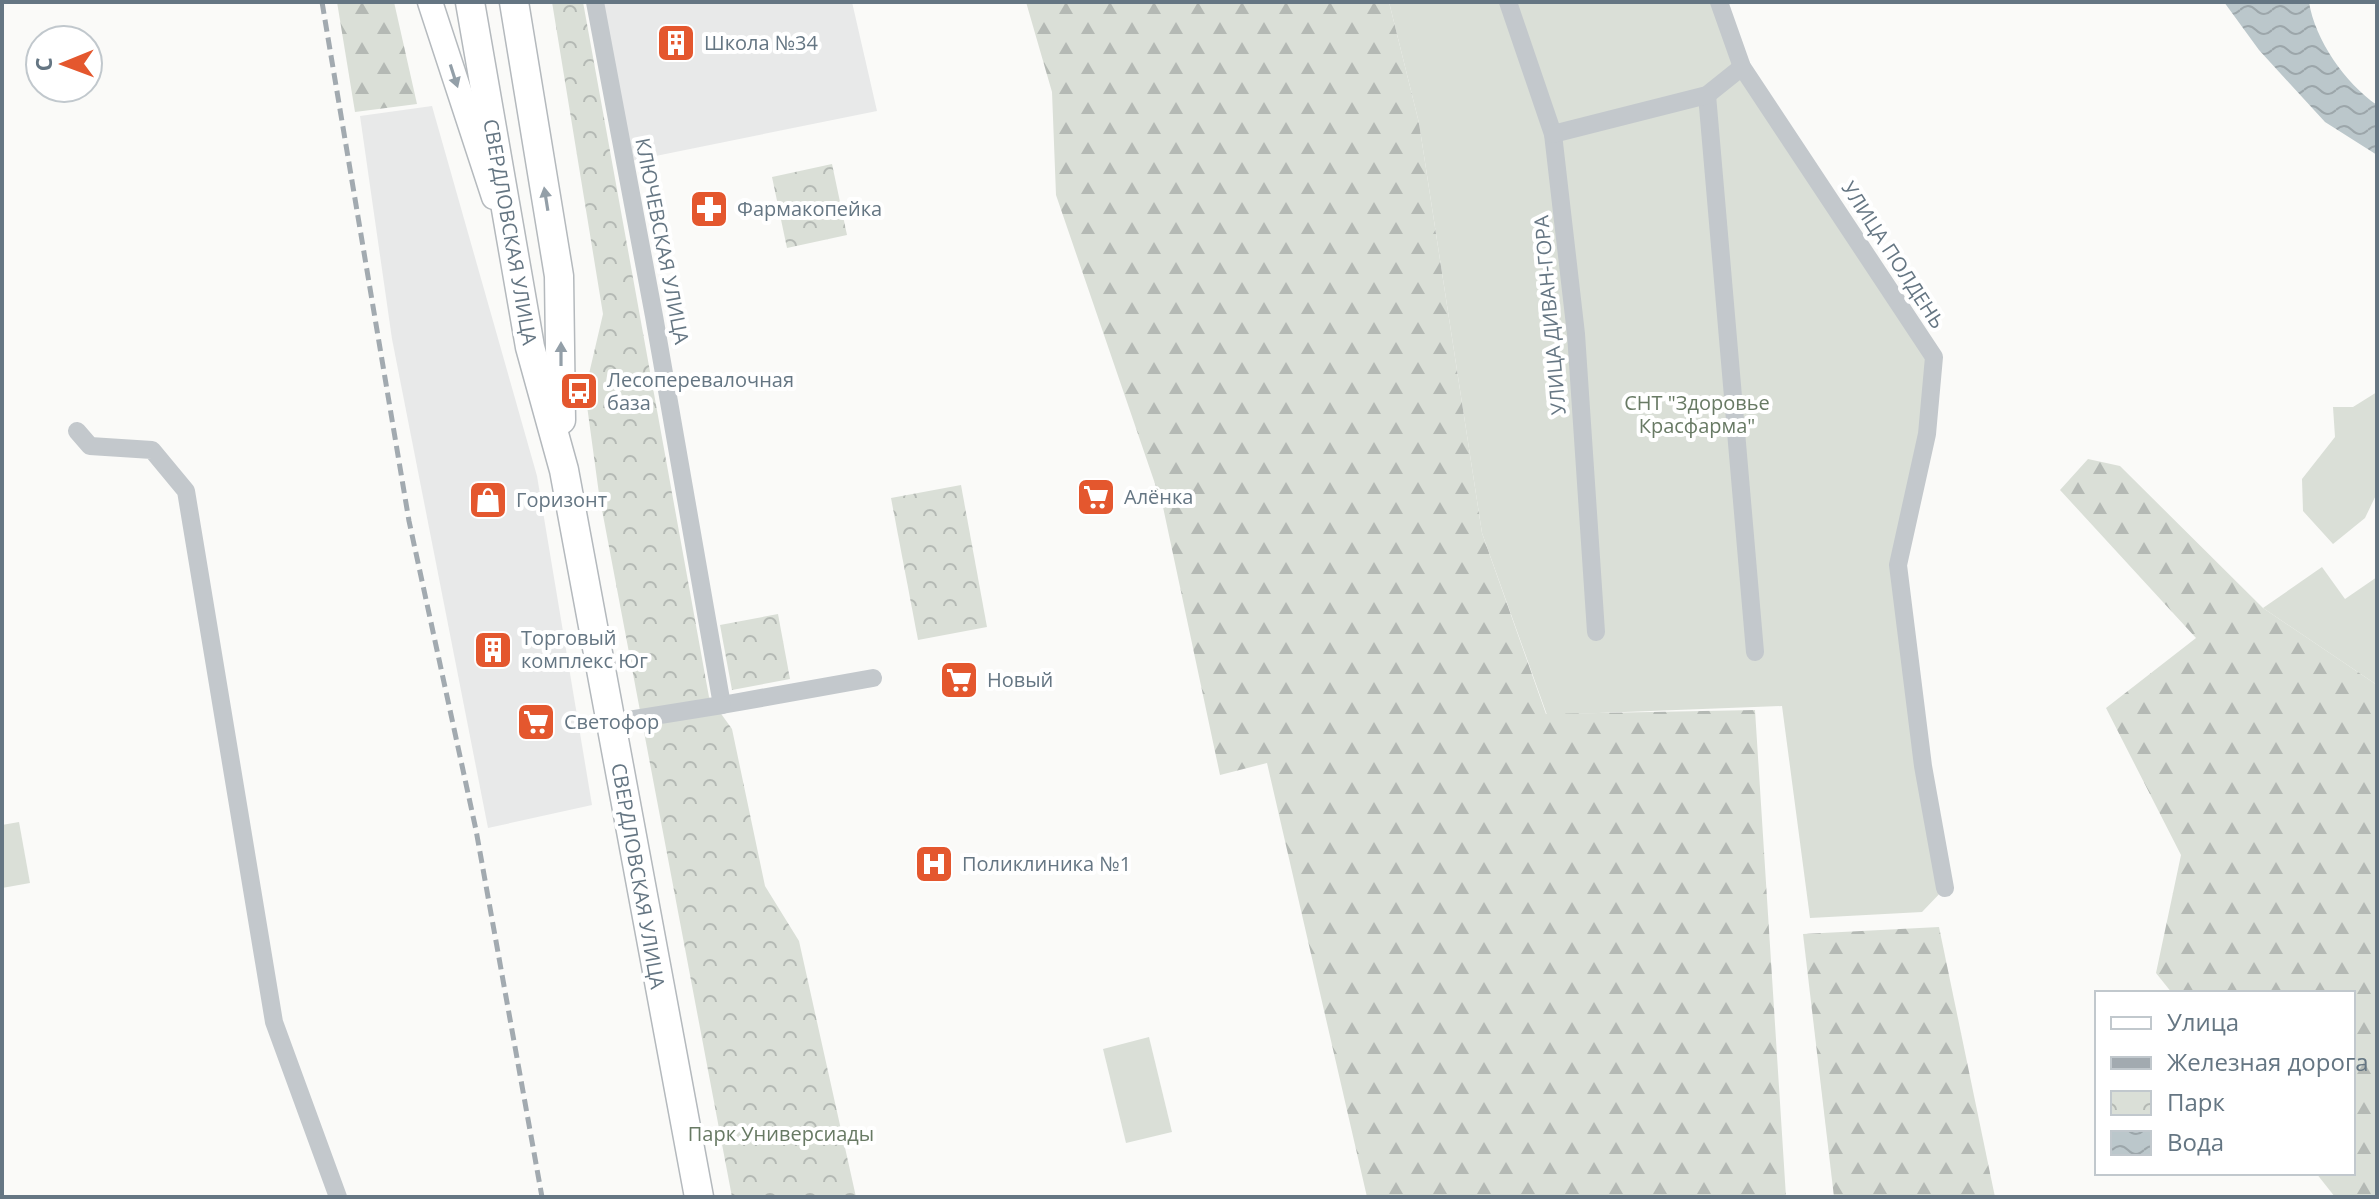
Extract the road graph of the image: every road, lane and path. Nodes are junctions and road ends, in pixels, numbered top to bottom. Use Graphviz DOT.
graph roads {
  1 [pos="430,2"];
  2 [pos="470,2"];
  3 [pos="514,2"];
  4 [pos="595,2"];
  5 [pos="1508,2"];
  6 [pos="1719,2"];
  7 [pos="1742,67"];
  8 [pos="1707,95"];
  9 [pos="1553,134"];
  10 [pos="516,265"];
  11 [pos="77,431"];
  12 [pos="561,460"];
  13 [pos="1596,632"];
  14 [pos="1755,652"];
  15 [pos="873,678"];
  16 [pos="732,704"];
  17 [pos="610,723"];
  18 [pos="1945,888"];
  19 [pos="338,1197"];
  20 [pos="699,1197"];
  1 -- 10 [label="main road, one-way"];
  2 -- 10 [label="highway, СВЕРДЛОВСКАЯ УЛИЦА"];
  12 -- 3 [label="highway, СВЕРДЛОВСКАЯ УЛИЦА, one-way"];
  4 -- 16 [label="street, КЛЮЧЕВСКАЯ УЛИЦА"];
  5 -- 9 [label="street, УЛИЦА ДИВАН-ГОРА"];
  6 -- 7 [label="street, УЛИЦА ПОЛДЕНЬ"];
  7 -- 8 [label="street"];
  7 -- 18 [label="street, УЛИЦА ПОЛДЕНЬ"];
  8 -- 9 [label="street"];
  8 -- 14 [label="street"];
  9 -- 13 [label="street, УЛИЦА ДИВАН-ГОРА"];
  10 -- 12 [label="highway, СВЕРДЛОВСКАЯ УЛИЦА"];
  11 -- 19 [label="street"];
  12 -- 17 [label="highway, СВЕРДЛОВСКАЯ УЛИЦА"];
  15 -- 16 [label="street"];
  16 -- 17 [label="street"];
  17 -- 20 [label="highway, СВЕРДЛОВСКАЯ УЛИЦА"];
}
